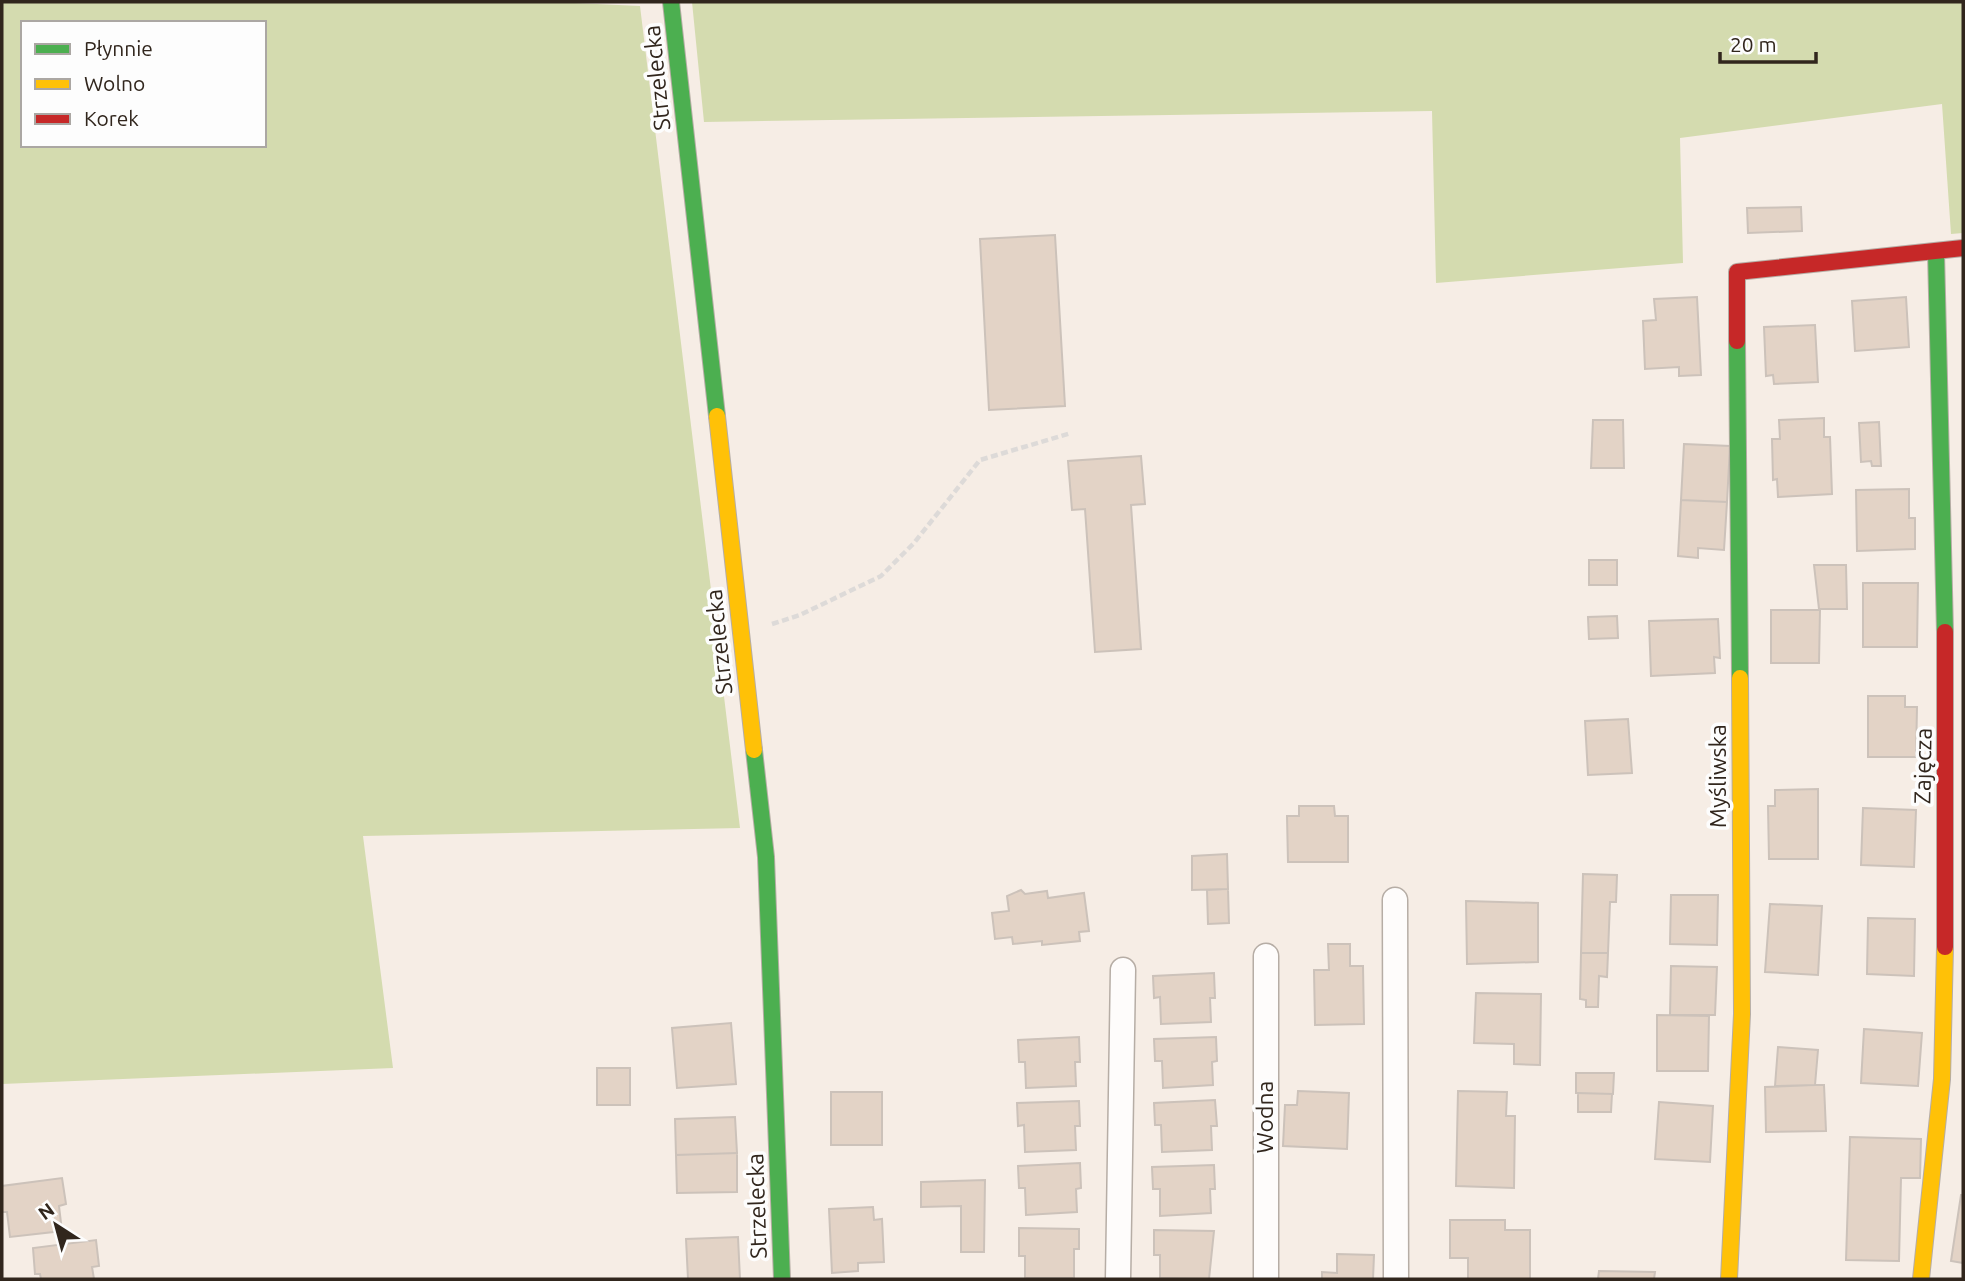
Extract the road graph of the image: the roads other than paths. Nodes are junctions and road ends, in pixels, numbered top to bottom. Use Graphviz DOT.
graph roads {
  1 [pos="671,2"];
  2 [pos="1963,248"];
  3 [pos="1936,251"];
  4 [pos="1955,713"];
  5 [pos="1395,900"];
  6 [pos="1266,956"];
  7 [pos="1123,970"];
  8 [pos="782,1279"];
  9 [pos="1118,1279"];
  10 [pos="1266,1279"];
  11 [pos="1396,1279"];
  12 [pos="1729,1279"];
  13 [pos="1920,1279"];
  1 -- 8 [label="street, Strzelecka"];
  2 -- 3 [label="street"];
  3 -- 4 [label="street, Zajęcza"];
  3 -- 12 [label="street, Myśliwska"];
  4 -- 13 [label="street, Zajęcza"];
  5 -- 11 [label="street"];
  6 -- 10 [label="street, Wodna"];
  7 -- 9 [label="street"];
}
